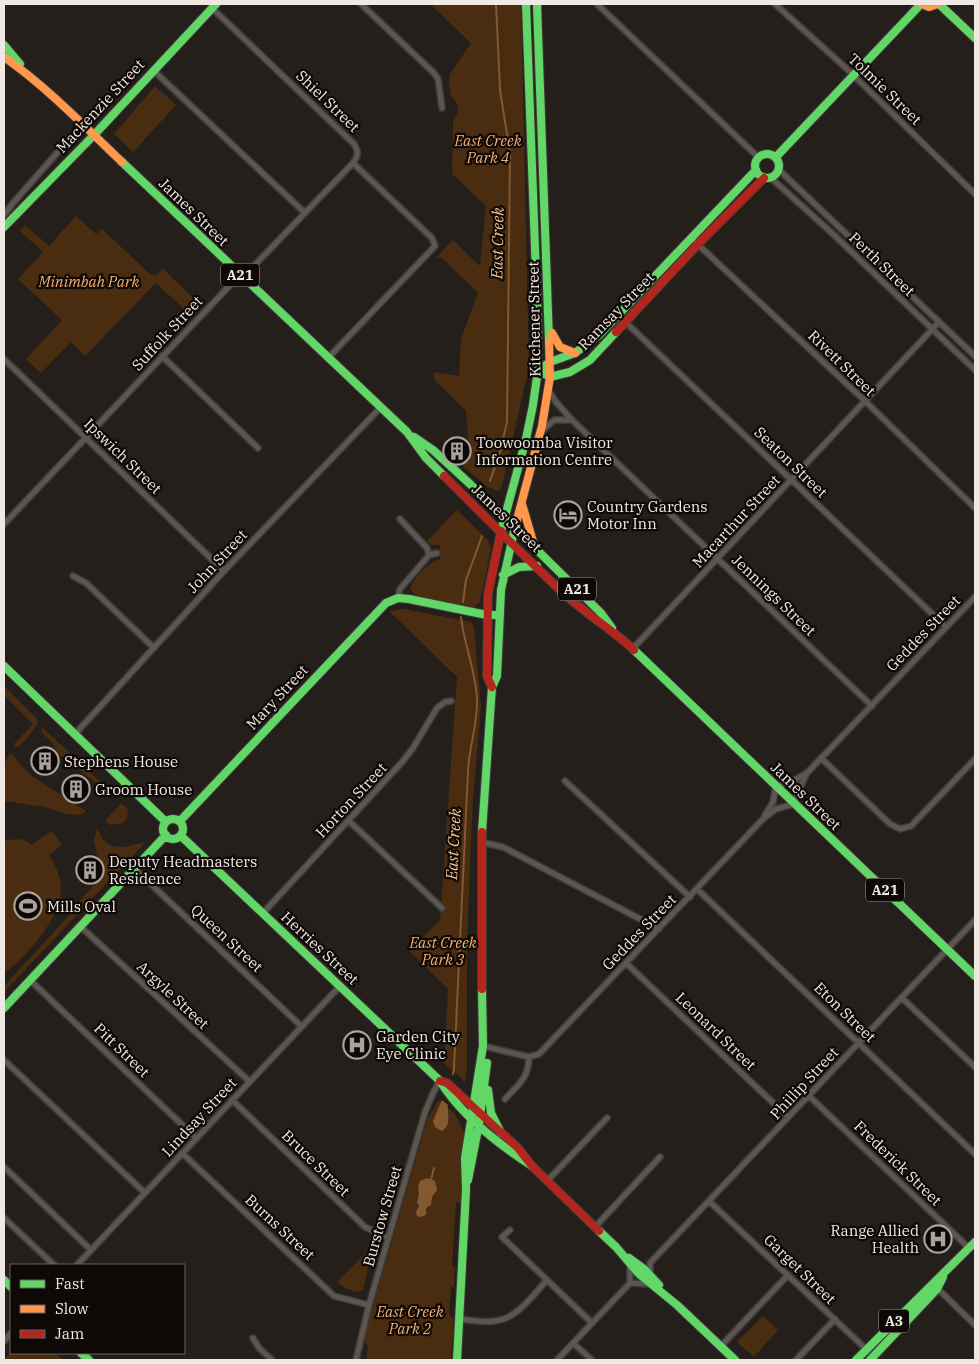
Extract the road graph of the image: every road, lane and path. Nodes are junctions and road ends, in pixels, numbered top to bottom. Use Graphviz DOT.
graph roads {
  1 [pos="362,4"];
  2 [pos="526,4"];
  3 [pos="537,4"];
  4 [pos="597,4"];
  5 [pos="775,4"];
  6 [pos="922,4"];
  7 [pos="938,4"];
  8 [pos="214,6"];
  9 [pos="975,38"];
  10 [pos="4,45"];
  11 [pos="4,57"];
  12 [pos="153,70"];
  13 [pos="27,73"];
  14 [pos="853,75"];
  15 [pos="442,108"];
  16 [pos="94,135"];
  17 [pos="58,153"];
  18 [pos="758,157"];
  19 [pos="776,158"];
  20 [pos="353,163"];
  21 [pos="778,169"];
  22 [pos="756,170"];
  23 [pos="767,177"];
  24 [pos="975,194"];
  25 [pos="305,212"];
  26 [pos="6,217"];
  27 [pos="4,227"];
  28 [pos="840,229"];
  29 [pos="834,235"];
  30 [pos="691,238"];
  31 [pos="698,244"];
  32 [pos="547,255"];
  33 [pos="536,256"];
  34 [pos="880,267"];
  35 [pos="874,273"];
  36 [pos="241,276"];
  37 [pos="618,315"];
  38 [pos="626,322"];
  39 [pos="940,322"];
  40 [pos="550,327"];
  41 [pos="933,329"];
  42 [pos="575,353"];
  43 [pos="162,356"];
  44 [pos="975,356"];
  45 [pos="4,358"];
  46 [pos="328,358"];
  47 [pos="550,362"];
  48 [pos="538,370"];
  49 [pos="975,370"];
  50 [pos="550,377"];
  51 [pos="548,390"];
  52 [pos="865,401"];
  53 [pos="380,408"];
  54 [pos="572,420"];
  55 [pos="407,432"];
  56 [pos="540,432"];
  57 [pos="86,438"];
  58 [pos="258,448"];
  59 [pos="792,480"];
  60 [pos="522,504"];
  61 [pos="975,508"];
  62 [pos="505,517"];
  63 [pos="400,519"];
  64 [pos="4,524"];
  65 [pos="515,527"];
  66 [pos="501,531"];
  67 [pos="512,542"];
  68 [pos="534,546"];
  69 [pos="437,553"];
  70 [pos="429,555"];
  71 [pos="717,558"];
  72 [pos="537,566"];
  73 [pos="224,571"];
  74 [pos="503,575"];
  75 [pos="73,576"];
  76 [pos="975,597"];
  77 [pos="398,598"];
  78 [pos="486,615"];
  79 [pos="500,615"];
  80 [pos="946,627"];
  81 [pos="618,635"];
  82 [pos="154,648"];
  83 [pos="631,648"];
  84 [pos="4,666"];
  85 [pos="492,687"];
  86 [pos="452,701"];
  87 [pos="872,706"];
  88 [pos="75,734"];
  89 [pos="821,758"];
  90 [pos="975,758"];
  91 [pos="807,773"];
  92 [pos="564,781"];
  93 [pos="776,786"];
  94 [pos="794,804"];
  95 [pos="764,818"];
  96 [pos="350,820"];
  97 [pos="180,821"];
  98 [pos="166,822"];
  99 [pos="166,835"];
  100 [pos="181,836"];
  101 [pos="481,842"];
  102 [pos="134,869"];
  103 [pos="697,889"];
  104 [pos="690,897"];
  105 [pos="442,908"];
  106 [pos="263,913"];
  107 [pos="975,920"];
  108 [pos="80,926"];
  109 [pos="659,929"];
  110 [pos="947,950"];
  111 [pos="626,963"];
  112 [pos="975,976"];
  113 [pos="30,980"];
  114 [pos="340,986"];
  115 [pos="902,998"];
  116 [pos="4,1008"];
  117 [pos="301,1026"];
  118 [pos="859,1043"];
  119 [pos="483,1046"];
  120 [pos="529,1057"];
  121 [pos="4,1060"];
  122 [pos="486,1063"];
  123 [pos="975,1067"];
  124 [pos="440,1081"];
  125 [pos="249,1082"];
  126 [pos="809,1096"];
  127 [pos="505,1099"];
  128 [pos="232,1100"];
  129 [pos="477,1110"];
  130 [pos="472,1117"];
  131 [pos="608,1118"];
  132 [pos="788,1118"];
  133 [pos="478,1124"];
  134 [pos="502,1134"];
  135 [pos="196,1138"];
  136 [pos="182,1153"];
  137 [pos="975,1154"];
  138 [pos="660,1157"];
  139 [pos="532,1166"];
  140 [pos="4,1167"];
  141 [pos="547,1181"];
  142 [pos="466,1190"];
  143 [pos="145,1193"];
  144 [pos="709,1201"];
  145 [pos="4,1218"];
  146 [pos="595,1227"];
  147 [pos="510,1230"];
  148 [pos="388,1238"];
  149 [pos="975,1242"];
  150 [pos="969,1248"];
  151 [pos="91,1250"];
  152 [pos="631,1262"];
  153 [pos="650,1263"];
  154 [pos="53,1264"];
  155 [pos="78,1264"];
  156 [pos="788,1275"];
  157 [pos="944,1275"];
  158 [pos="547,1280"];
  159 [pos="651,1280"];
  160 [pos="630,1283"];
  161 [pos="937,1289"];
  162 [pos="369,1305"];
  163 [pos="459,1319"];
  164 [pos="835,1319"];
  165 [pos="592,1323"];
  166 [pos="975,1325"];
  167 [pos="253,1338"];
  168 [pos="573,1343"];
  169 [pos="720,1346"];
  170 [pos="866,1349"];
  171 [pos="872,1358"];
  172 [pos="272,1360"];
  173 [pos="356,1360"];
  174 [pos="457,1360"];
  175 [pos="557,1360"];
  176 [pos="592,1360"];
  177 [pos="735,1360"];
  178 [pos="796,1360"];
  179 [pos="856,1360"];
  1 -- 15 [label="street"];
  2 -- 33 [label="main road, Kitchener Street"];
  3 -- 32 [label="main road, Kitchener Street"];
  4 -- 18 [label="street"];
  5 -- 14 [label="street, Tolmie Street"];
  6 -- 7 [label="main road"];
  6 -- 14 [label="main road"];
  7 -- 9 [label="main road"];
  8 -- 12 [label="main road, Mackenzie Street"];
  8 -- 20 [label="street, Shiel Street"];
  10 -- 13 [label="main road, James Street / A21"];
  11 -- 13 [label="main road, James Street / A21"];
  12 -- 16 [label="main road, Mackenzie Street"];
  12 -- 25 [label="street"];
  13 -- 16 [label="main road, James Street / A21"];
  14 -- 19 [label="main road"];
  14 -- 24 [label="street, Tolmie Street"];
  16 -- 26 [label="main road, Mackenzie Street"];
  16 -- 36 [label="main road, James Street / A21"];
  17 -- 26 [label="street, Mackenzie Street"];
  18 -- 19 [label="main road"];
  18 -- 22 [label="main road"];
  19 -- 21 [label="main road"];
  20 -- 25 [label="street, Suffolk Street"];
  20 -- 46 [label="street"];
  21 -- 23 [label="main road"];
  21 -- 28 [label="street, Perth Street"];
  22 -- 23 [label="main road"];
  22 -- 30 [label="main road, Ramsay Street"];
  23 -- 29 [label="street, Perth Street"];
  23 -- 31 [label="main road, Ramsay Street"];
  25 -- 36 [label="street, Suffolk Street"];
  26 -- 27 [label="main road, Mackenzie Street"];
  28 -- 29 [label="street"];
  28 -- 34 [label="street, Perth Street"];
  29 -- 35 [label="street, Perth Street"];
  30 -- 31 [label="street, Rivett Street"];
  30 -- 37 [label="main road, Ramsay Street"];
  31 -- 38 [label="main road, Ramsay Street"];
  31 -- 52 [label="street, Rivett Street"];
  32 -- 33 [label="main road"];
  32 -- 40 [label="main road, Kitchener Street"];
  33 -- 48 [label="main road, Kitchener Street"];
  34 -- 35 [label="street"];
  34 -- 39 [label="street, Perth Street"];
  35 -- 41 [label="street, Perth Street"];
  36 -- 43 [label="street, Suffolk Street"];
  36 -- 46 [label="main road, James Street / A21"];
  37 -- 38 [label="street, Seaton Street"];
  37 -- 42 [label="main road, Ramsay Street"];
  38 -- 50 [label="main road, Ramsay Street"];
  38 -- 59 [label="street, Seaton Street"];
  39 -- 41 [label="street, Macarthur Street"];
  39 -- 44 [label="street, Perth Street"];
  40 -- 42 [label="main road"];
  40 -- 47 [label="main road, Kitchener Street"];
  41 -- 49 [label="street, Perth Street"];
  41 -- 52 [label="street, Macarthur Street"];
  42 -- 47 [label="main road, Ramsay Street"];
  43 -- 57 [label="street, Suffolk Street"];
  43 -- 58 [label="street"];
  45 -- 57 [label="street, Ipswich Street"];
  46 -- 53 [label="main road, James Street / A21"];
  47 -- 48 [label="main road, Ramsay Street"];
  47 -- 50 [label="main road, Kitchener Street"];
  48 -- 50 [label="main road"];
  48 -- 62 [label="main road, Kitchener Street"];
  50 -- 51 [label="main road, Kitchener Street"];
  51 -- 54 [label="street, Jennings Street"];
  51 -- 56 [label="main road, Kitchener Street"];
  52 -- 59 [label="street, Macarthur Street"];
  52 -- 61 [label="street, Rivett Street"];
  53 -- 55 [label="main road, James Street / A21"];
  53 -- 73 [label="street, John Street"];
  54 -- 56 [label="street"];
  54 -- 71 [label="street, Jennings Street"];
  55 -- 62 [label="main road, James Street / A21"];
  55 -- 66 [label="main road, James Street / A21"];
  56 -- 60 [label="main road, Kitchener Street"];
  57 -- 64 [label="street, Suffolk Street"];
  57 -- 73 [label="street, Ipswich Street"];
  59 -- 71 [label="street, Macarthur Street"];
  59 -- 80 [label="street, Seaton Street"];
  60 -- 65 [label="main road, Kitchener Street"];
  60 -- 68 [label="main road"];
  62 -- 65 [label="main road, James Street / A21"];
  62 -- 66 [label="main road, Kitchener Street"];
  63 -- 70 [label="street"];
  65 -- 67 [label="main road, Kitchener Street"];
  65 -- 68 [label="main road, James Street / A21"];
  66 -- 67 [label="main road, James Street / A21"];
  66 -- 78 [label="main road, Kitchener Street"];
  67 -- 72 [label="main road, James Street / A21"];
  67 -- 74 [label="main road, Kitchener Street"];
  68 -- 81 [label="main road, James Street / A21"];
  69 -- 70 [label="street"];
  70 -- 77 [label="street, Mary Street"];
  71 -- 83 [label="street, Macarthur Street"];
  71 -- 87 [label="street, Jennings Street"];
  72 -- 74 [label="main road"];
  72 -- 81 [label="main road, James Street / A21"];
  73 -- 82 [label="street, John Street"];
  74 -- 79 [label="main road, Kitchener Street"];
  75 -- 82 [label="street"];
  76 -- 80 [label="street, Geddes Street"];
  77 -- 78 [label="main road"];
  77 -- 97 [label="main road, Mary Street"];
  78 -- 79 [label="main road"];
  78 -- 85 [label="main road, Kitchener Street"];
  79 -- 85 [label="main road, Kitchener Street"];
  80 -- 87 [label="street, Geddes Street"];
  81 -- 83 [label="main road, James Street / A21"];
  82 -- 88 [label="street, John Street"];
  83 -- 93 [label="main road, James Street / A21"];
  84 -- 88 [label="main road"];
  85 -- 101 [label="main road, Kitchener Street"];
  86 -- 96 [label="street, Horton Street"];
  87 -- 89 [label="street, Geddes Street"];
  88 -- 98 [label="main road"];
  89 -- 90 [label="street"];
  89 -- 91 [label="street, Geddes Street"];
  91 -- 93 [label="street, Geddes Street"];
  91 -- 94 [label="street, Geddes Street"];
  92 -- 104 [label="street"];
  93 -- 94 [label="main road, James Street / A21"];
  93 -- 95 [label="street, Geddes Street"];
  94 -- 95 [label="street, Geddes Street"];
  94 -- 110 [label="main road, James Street / A21"];
  95 -- 103 [label="street, Geddes Street"];
  96 -- 105 [label="street"];
  96 -- 106 [label="street, Horton Street"];
  97 -- 98 [label="main road"];
  97 -- 100 [label="main road"];
  98 -- 99 [label="main road"];
  99 -- 100 [label="main road"];
  99 -- 102 [label="main road"];
  100 -- 106 [label="main road, Herries Street"];
  101 -- 109 [label="street"];
  101 -- 119 [label="main road, Kitchener Street"];
  102 -- 108 [label="main road"];
  102 -- 117 [label="street, Queen Street"];
  103 -- 104 [label="street, Geddes Street"];
  103 -- 118 [label="street, Eton Street"];
  104 -- 109 [label="street, Geddes Street"];
  106 -- 114 [label="main road, Herries Street"];
  107 -- 110 [label="street, Phillip Street"];
  108 -- 113 [label="main road"];
  108 -- 125 [label="street, Argyle Street"];
  109 -- 111 [label="street, Geddes Street"];
  110 -- 112 [label="main road, James Street / A21"];
  110 -- 115 [label="street, Phillip Street"];
  111 -- 120 [label="street, Geddes Street"];
  111 -- 132 [label="street, Leonard Street"];
  113 -- 116 [label="main road"];
  113 -- 135 [label="street, Pitt Street"];
  114 -- 117 [label="street, Lindsay Street"];
  114 -- 124 [label="main road, Herries Street"];
  115 -- 118 [label="street, Phillip Street"];
  115 -- 123 [label="street"];
  117 -- 125 [label="street, Lindsay Street"];
  118 -- 126 [label="street, Phillip Street"];
  118 -- 137 [label="street, Eton Street"];
  119 -- 120 [label="street"];
  119 -- 122 [label="main road"];
  119 -- 129 [label="main road, Kitchener Street"];
  120 -- 127 [label="street"];
  121 -- 143 [label="street"];
  122 -- 129 [label="main road, Kitchener Street"];
  122 -- 134 [label="main road"];
  124 -- 129 [label="main road, Herries Street"];
  124 -- 130 [label="main road, Herries Street"];
  124 -- 148 [label="street, Burstow Street"];
  125 -- 128 [label="street, Lindsay Street"];
  126 -- 132 [label="street, Phillip Street"];
  126 -- 150 [label="street, Frederick Street"];
  128 -- 135 [label="street, Lindsay Street"];
  128 -- 148 [label="street, Bruce Street"];
  129 -- 130 [label="main road, Kitchener Street"];
  129 -- 133 [label="main road, Kitchener Street"];
  129 -- 134 [label="main road, Herries Street"];
  130 -- 133 [label="main road, Herries Street"];
  130 -- 142 [label="main road, Kitchener Street"];
  131 -- 141 [label="street"];
  132 -- 144 [label="street, Phillip Street"];
  133 -- 139 [label="main road, Herries Street"];
  133 -- 142 [label="main road, Kitchener Street"];
  134 -- 139 [label="main road, Herries Street"];
  135 -- 136 [label="street, Lindsay Street"];
  136 -- 143 [label="street, Lindsay Street"];
  136 -- 162 [label="street, Burns Street"];
  138 -- 146 [label="street"];
  139 -- 141 [label="main road, Herries Street"];
  140 -- 151 [label="street"];
  141 -- 146 [label="main road, Herries Street"];
  142 -- 163 [label="main road, Kitchener Street"];
  143 -- 151 [label="street, Lindsay Street"];
  144 -- 153 [label="street, Phillip Street"];
  144 -- 156 [label="street, Garget Street"];
  145 -- 154 [label="street"];
  146 -- 152 [label="main road, Herries Street"];
  147 -- 158 [label="street"];
  148 -- 162 [label="street, Burstow Street"];
  149 -- 150 [label="main road, A3"];
  150 -- 157 [label="main road, A3"];
  151 -- 155 [label="street, Lindsay Street"];
  152 -- 153 [label="street"];
  152 -- 159 [label="main road, Herries Street"];
  152 -- 160 [label="street"];
  153 -- 159 [label="street"];
  156 -- 164 [label="street, Garget Street"];
  156 -- 169 [label="street"];
  157 -- 161 [label="main road, A3"];
  157 -- 170 [label="main road, A3"];
  158 -- 163 [label="street"];
  158 -- 165 [label="street"];
  159 -- 160 [label="street"];
  159 -- 169 [label="main road, Herries Street"];
  160 -- 165 [label="street"];
  161 -- 166 [label="street"];
  161 -- 171 [label="main road, A3"];
  162 -- 173 [label="street, Burstow Street"];
  163 -- 174 [label="main road, Kitchener Street"];
  164 -- 170 [label="street, Garget Street"];
  164 -- 178 [label="street"];
  165 -- 168 [label="street"];
  167 -- 172 [label="street"];
  168 -- 175 [label="street"];
  168 -- 176 [label="street"];
  169 -- 177 [label="main road, Herries Street"];
  170 -- 171 [label="street, Garget Street"];
  170 -- 179 [label="main road, A3"];
}
